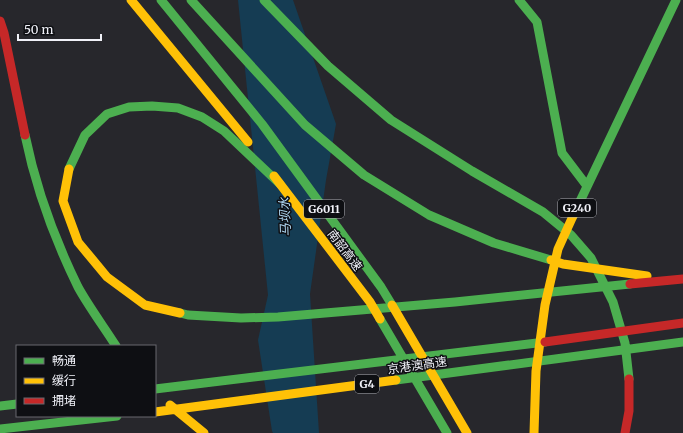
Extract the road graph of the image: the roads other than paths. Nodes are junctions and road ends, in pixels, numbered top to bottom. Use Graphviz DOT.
graph roads {
  1 [pos="131,0"];
  2 [pos="161,0"];
  3 [pos="191,0"];
  4 [pos="264,0"];
  5 [pos="519,0"];
  6 [pos="676,0"];
  7 [pos="0,21"];
  8 [pos="280,184"];
  9 [pos="587,186"];
  10 [pos="683,279"];
  11 [pos="673,280"];
  12 [pos="683,323"];
  13 [pos="683,342"];
  14 [pos="115,345"];
  15 [pos="156,389"];
  16 [pos="156,393"];
  17 [pos="16,404"];
  18 [pos="0,406"];
  19 [pos="156,412"];
  20 [pos="108,417"];
  21 [pos="0,429"];
  22 [pos="204,433"];
  23 [pos="447,433"];
  24 [pos="467,433"];
  25 [pos="534,433"];
  26 [pos="625,433"];
  1 -- 8 [label="main road, 南韶高速 / G6011"];
  2 -- 24 [label="main road, 南韶高速 / G6011"];
  3 -- 11 [label="main road"];
  4 -- 26 [label="main road"];
  5 -- 9 [label="main road"];
  6 -- 9 [label="main road, G240"];
  7 -- 14 [label="main road"];
  8 -- 11 [label="main road"];
  8 -- 23 [label="main road, 南韶高速 / G6011"];
  9 -- 25 [label="main road, G240"];
  10 -- 11 [label="main road"];
  12 -- 15 [label="main road, 京港澳高速 / G4"];
  13 -- 19 [label="main road, 京港澳高速 / G4"];
  16 -- 22 [label="main road"];
  17 -- 18 [label="main road"];
  20 -- 21 [label="main road"];
}
